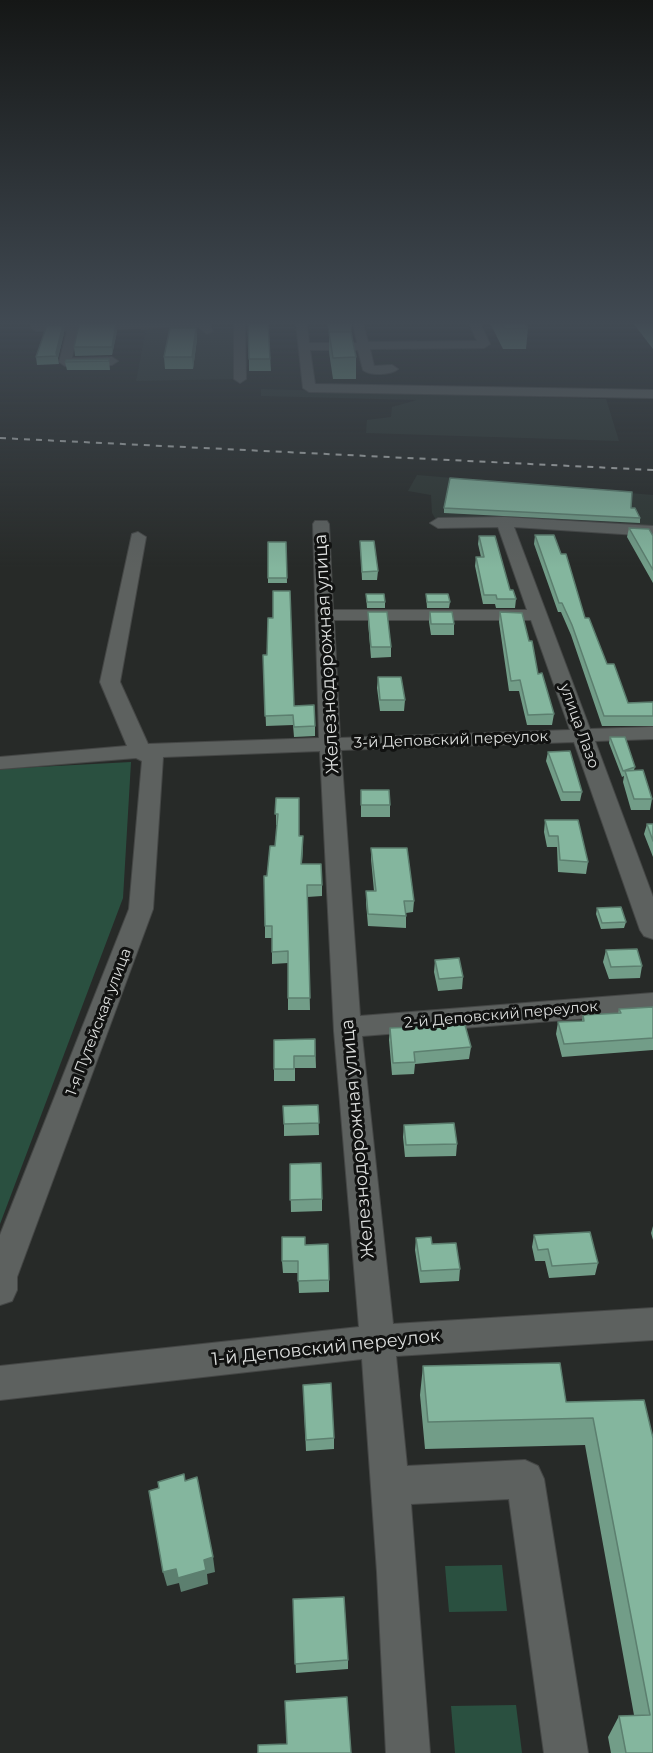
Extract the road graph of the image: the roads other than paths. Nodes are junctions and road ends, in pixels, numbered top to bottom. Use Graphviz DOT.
graph roads {
  1 [pos="504,522"];
  2 [pos="438,523"];
  3 [pos="321,524"];
  4 [pos="653,531"];
  5 [pos="138,537"];
  6 [pos="325,615"];
  7 [pos="539,615"];
  8 [pos="653,733"];
  9 [pos="583,736"];
  10 [pos="331,744"];
  11 [pos="140,751"];
  12 [pos="0,763"];
  13 [pos="653,930"];
  14 [pos="653,1003"];
  15 [pos="348,1027"];
  16 [pos="0,1290"];
  17 [pos="653,1324"];
  18 [pos="376,1341"];
  19 [pos="0,1383"];
  20 [pos="390,1486"];
  21 [pos="408,1753"];
  22 [pos="566,1753"];
  1 -- 2 [label="street"];
  1 -- 4 [label="street"];
  1 -- 7 [label="street, улица Лазо"];
  3 -- 6 [label="street, Железнодорожная улица"];
  5 -- 11 [label="street"];
  6 -- 7 [label="street"];
  6 -- 10 [label="street, Железнодорожная улица"];
  7 -- 9 [label="street, улица Лазо"];
  8 -- 9 [label="street, 3-й Деповский переулок"];
  9 -- 10 [label="street, 3-й Деповский переулок"];
  9 -- 13 [label="street, улица Лазо"];
  10 -- 11 [label="street, 3-й Деповский переулок"];
  10 -- 15 [label="street, Железнодорожная улица"];
  11 -- 12 [label="street, 3-й Деповский переулок"];
  11 -- 16 [label="street, 1-я Путейская улица"];
  14 -- 15 [label="street, 2-й Деповский переулок"];
  15 -- 18 [label="street, Железнодорожная улица"];
  17 -- 18 [label="street, 1-й Деповский переулок"];
  18 -- 19 [label="street, 1-й Деповский переулок"];
  18 -- 20 [label="street, Железнодорожная улица"];
  20 -- 21 [label="street, Железнодорожная улица"];
  20 -- 22 [label="street"];
}
